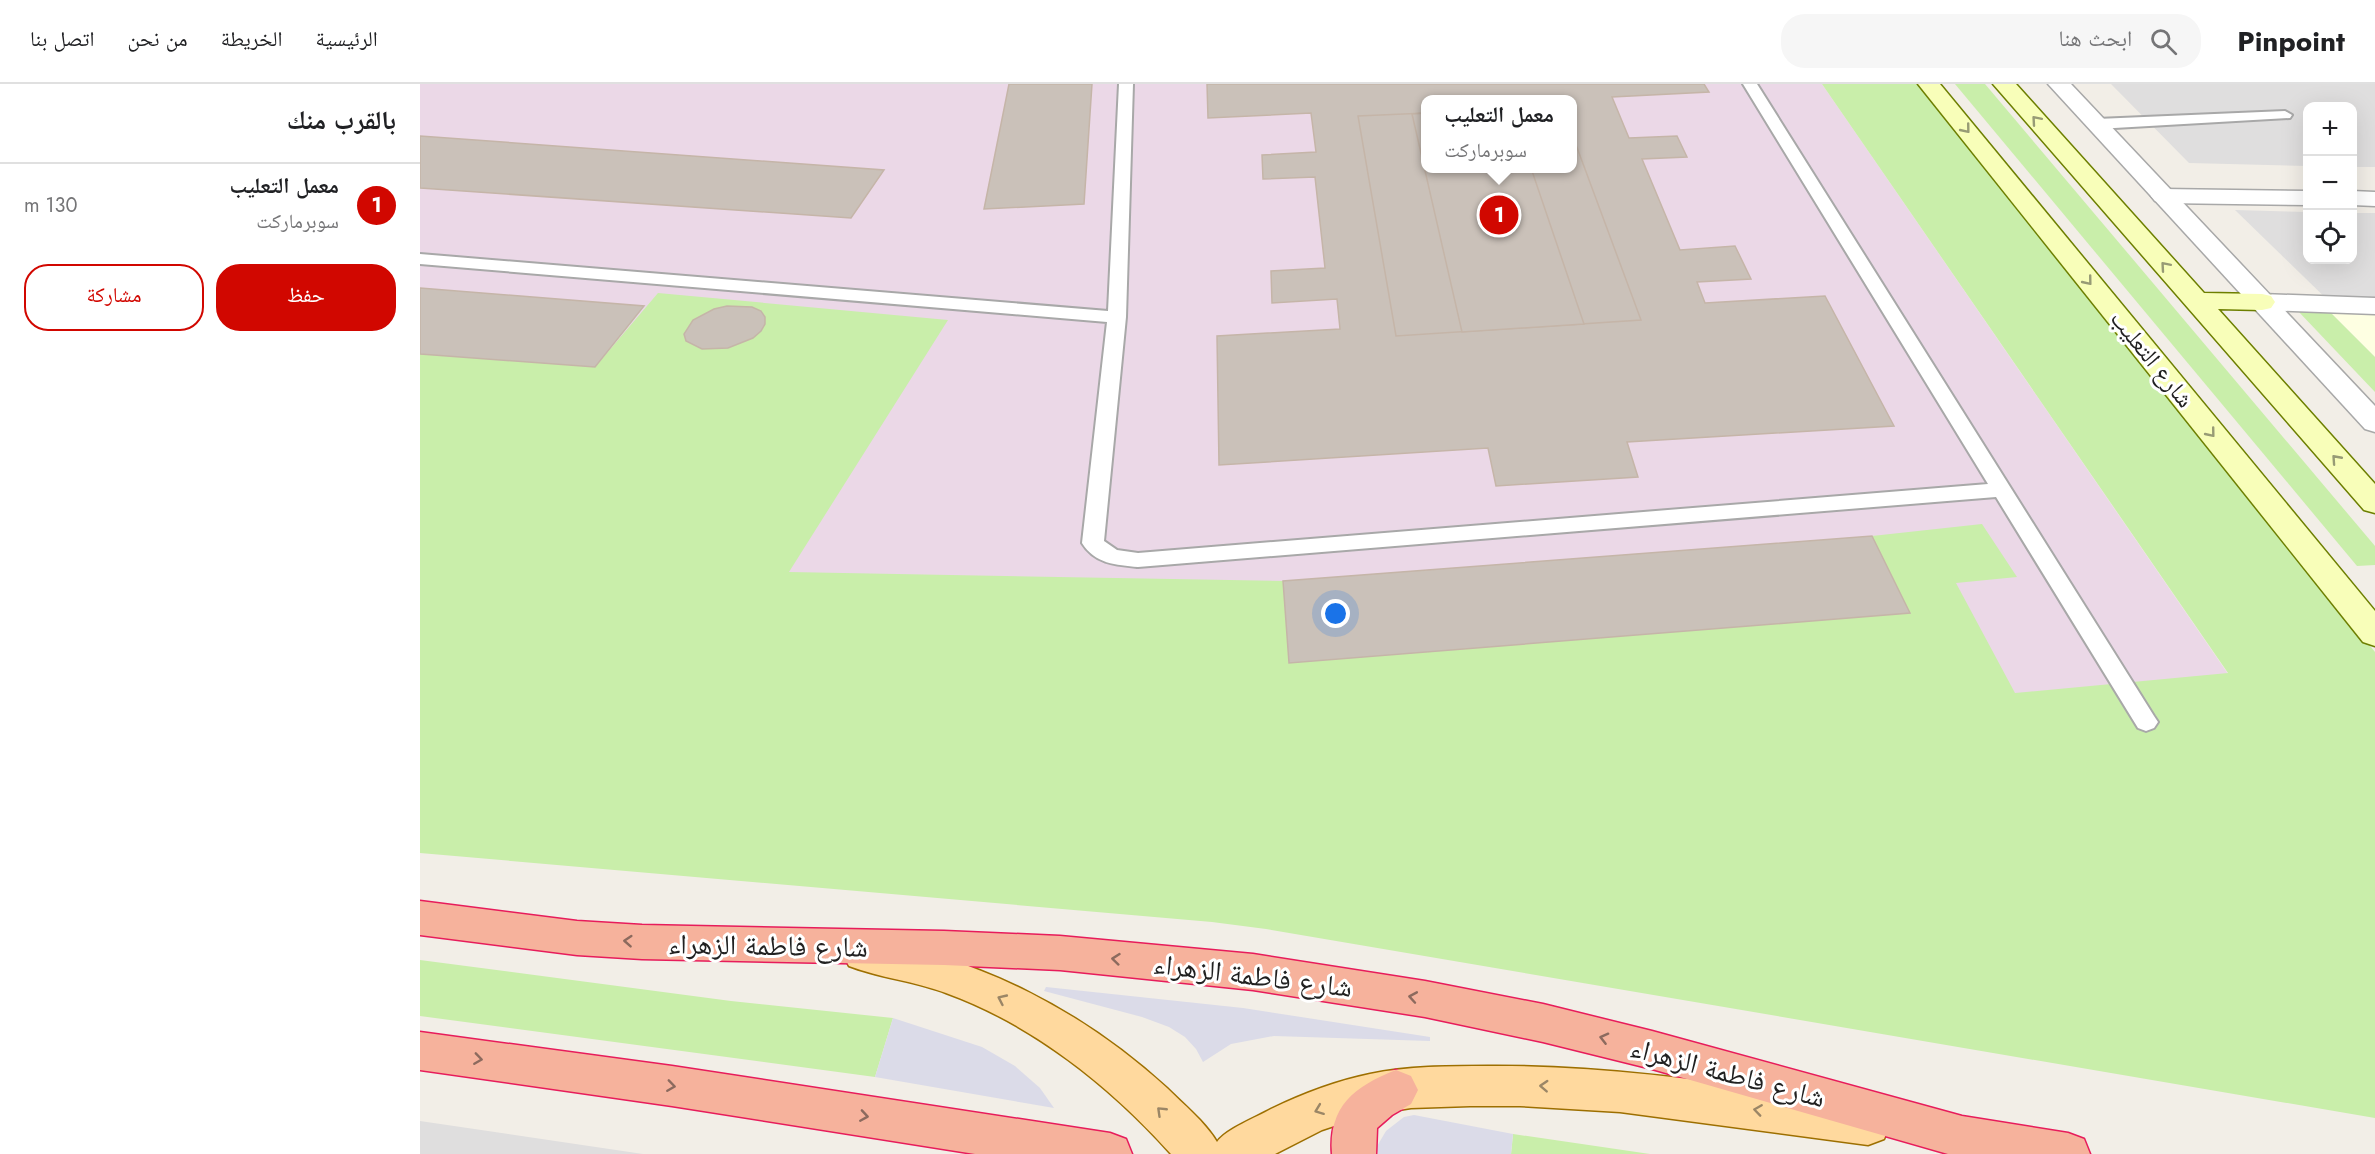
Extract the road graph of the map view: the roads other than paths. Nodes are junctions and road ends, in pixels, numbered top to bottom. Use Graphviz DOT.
graph roads {
  1 [pos="1126,84"];
  2 [pos="1750,84"];
  3 [pos="1929,84"];
  4 [pos="2004,84"];
  5 [pos="2059,84"];
  6 [pos="2285,115"];
  7 [pos="2097,124"];
  8 [pos="2163,196"];
  9 [pos="2303,198"];
  10 [pos="2357,198"];
  11 [pos="2375,199"];
  12 [pos="420,259"];
  13 [pos="2196,301"];
  14 [pos="2262,302"];
  15 [pos="2375,306"];
  16 [pos="1117,317"];
  17 [pos="2375,423"];
  18 [pos="2002,490"];
  19 [pos="2375,503"];
  20 [pos="2330,580"];
  21 [pos="2375,603"];
  22 [pos="2375,634"];
  23 [pos="2146,722"];
  24 [pos="420,918"];
  25 [pos="810,947"];
  26 [pos="420,1051"];
  27 [pos="1396,1090"];
  28 [pos="912,1124"];
  29 [pos="1962,1137"];
  30 [pos="993,1154"];
  31 [pos="1110,1154"];
  32 [pos="1200,1154"];
  33 [pos="1234,1154"];
  34 [pos="1354,1154"];
  35 [pos="2068,1154"];
  1 -- 16 [label="lane"];
  2 -- 18 [label="lane"];
  3 -- 20 [label="main road, شارع التعليب, one-way"];
  13 -- 4 [label="main road, one-way"];
  5 -- 7 [label="street"];
  6 -- 7 [label="lane"];
  7 -- 8 [label="street"];
  8 -- 9 [label="street"];
  8 -- 14 [label="street"];
  10 -- 11 [label="street"];
  12 -- 16 [label="lane"];
  13 -- 14 [label="main road"];
  19 -- 13 [label="main road, one-way"];
  14 -- 15 [label="street"];
  14 -- 17 [label="street"];
  16 -- 18 [label="lane"];
  18 -- 23 [label="lane"];
  20 -- 21 [label="main road"];
  20 -- 22 [label="main road, شارع التعليب"];
  25 -- 24 [label="highway, شارع فاطمة الزهراء, one-way"];
  29 -- 25 [label="highway, شارع فاطمة الزهراء, one-way"];
  32 -- 25 [label="main road, one-way"];
  26 -- 28 [label="highway, one-way"];
  29 -- 27 [label="main road, one-way"];
  27 -- 33 [label="main road, one-way"];
  27 -- 34 [label="highway"];
  28 -- 30 [label="highway"];
  28 -- 31 [label="highway"];
  29 -- 35 [label="highway, شارع فاطمة الزهراء"];
}
